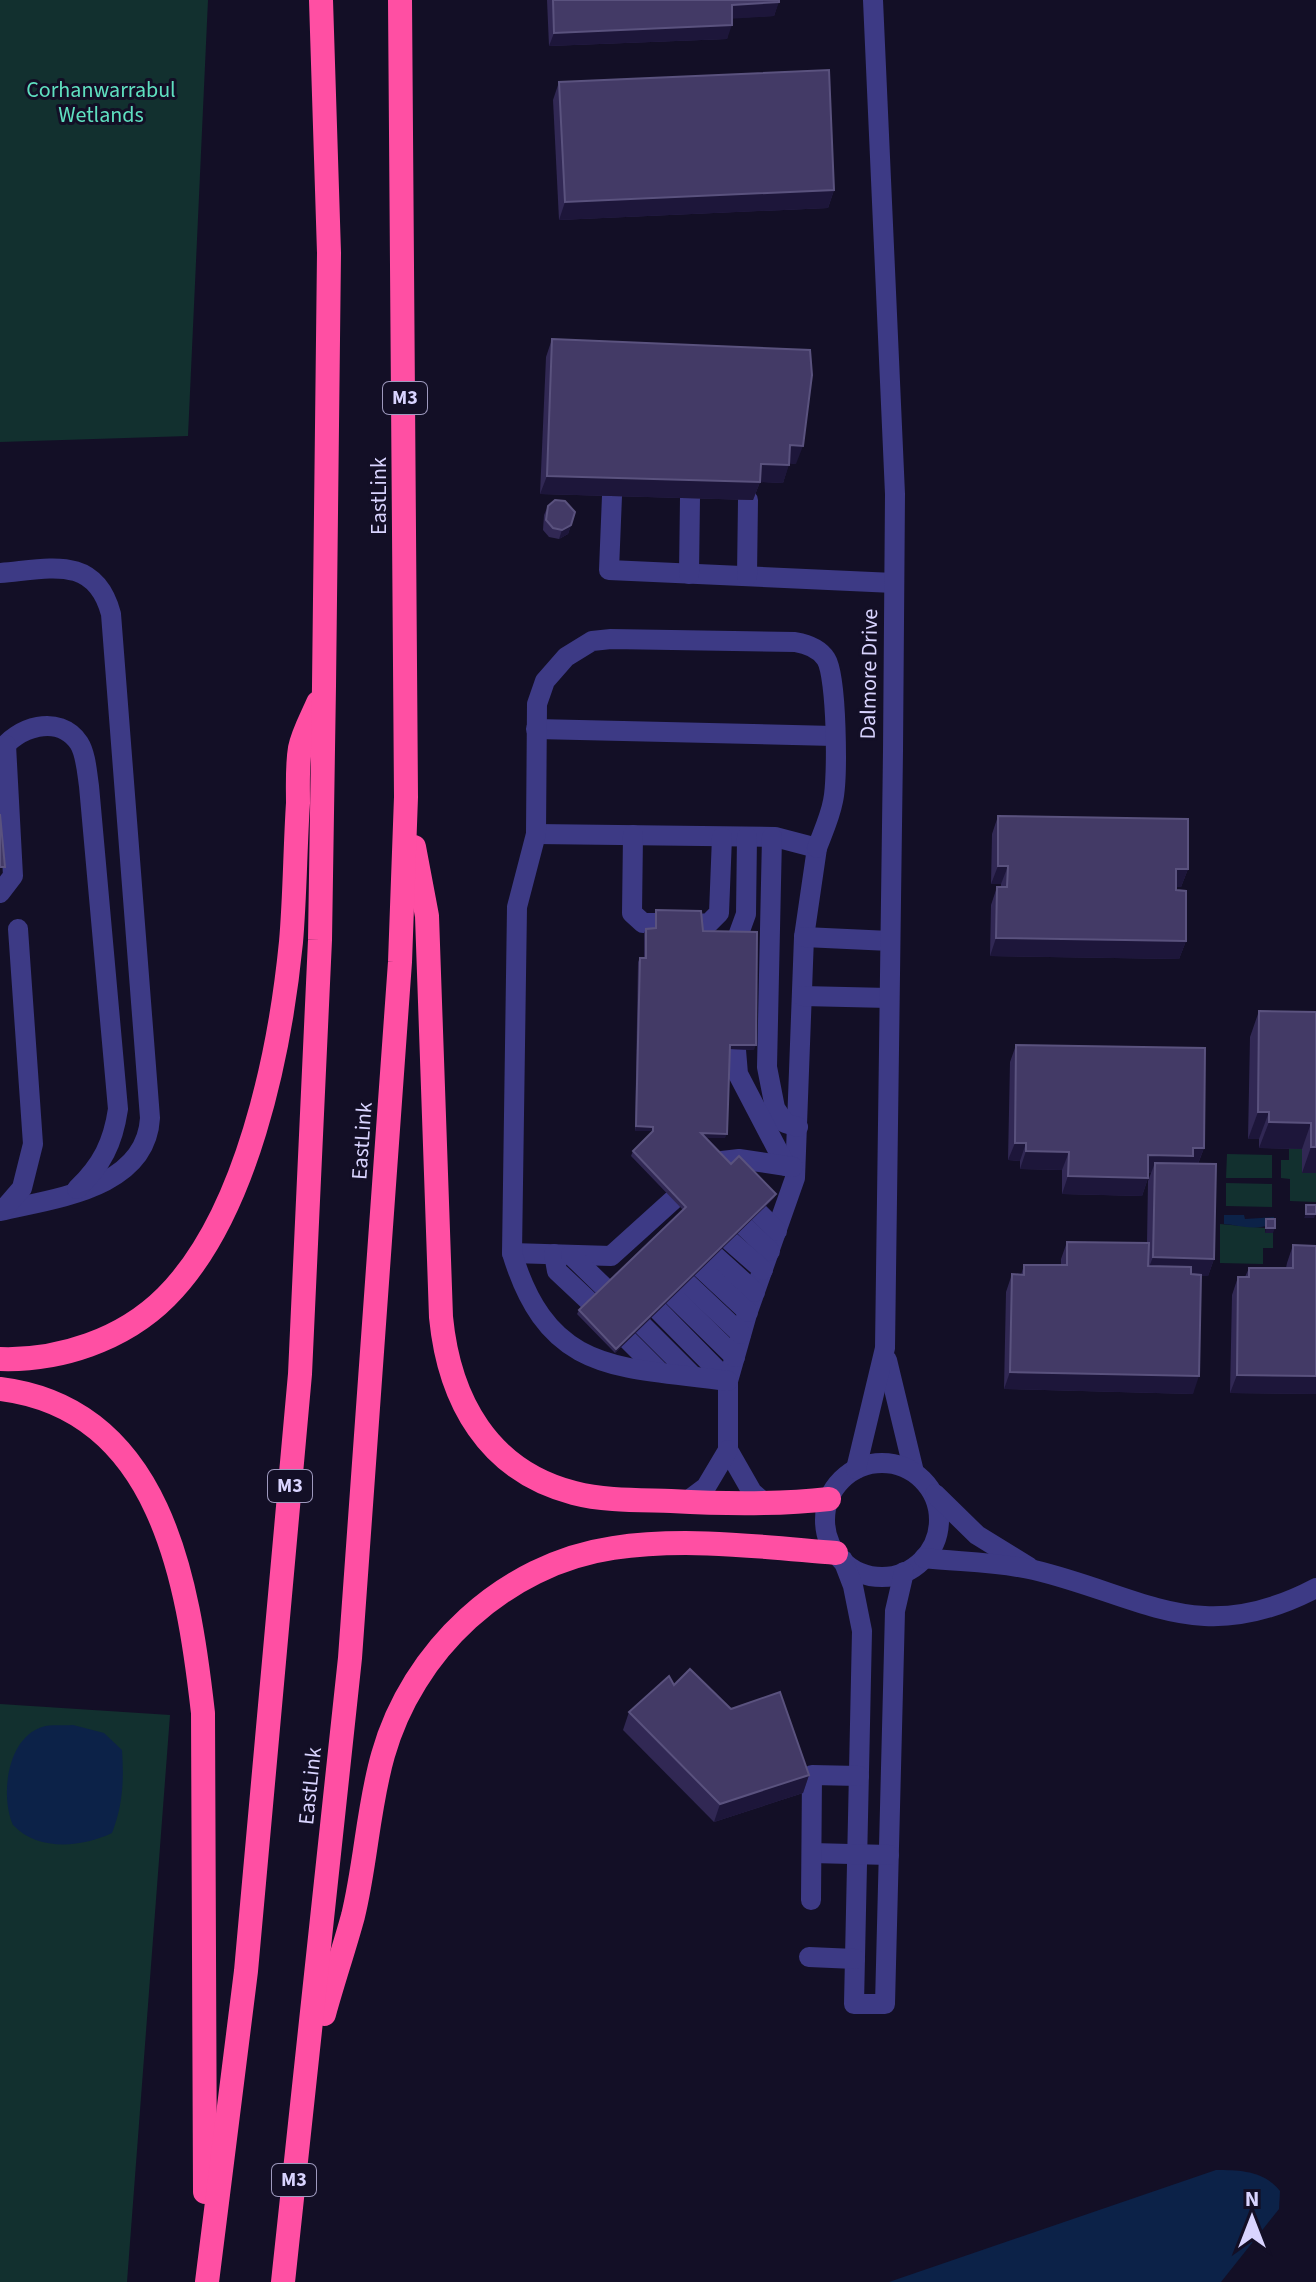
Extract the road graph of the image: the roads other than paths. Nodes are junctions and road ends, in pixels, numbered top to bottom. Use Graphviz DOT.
graph roads {
  1 [pos="321,0"];
  2 [pos="400,0"];
  3 [pos="873,0"];
  4 [pos="612,496"];
  5 [pos="690,498"];
  6 [pos="748,500"];
  7 [pos="0,573"];
  8 [pos="689,574"];
  9 [pos="747,576"];
  10 [pos="894,583"];
  11 [pos="324,686"];
  12 [pos="536,729"];
  13 [pos="834,736"];
  14 [pos="3,748"];
  15 [pos="406,797"];
  16 [pos="536,834"];
  17 [pos="633,835"];
  18 [pos="734,837"];
  19 [pos="772,837"];
  20 [pos="817,848"];
  21 [pos="0,893"];
  22 [pos="655,923"];
  23 [pos="699,924"];
  24 [pos="18,929"];
  25 [pos="738,936"];
  26 [pos="804,937"];
  27 [pos="890,941"];
  28 [pos="802,996"];
  29 [pos="889,998"];
  30 [pos="736,1050"];
  31 [pos="798,1127"];
  32 [pos="722,1161"];
  33 [pos="791,1167"];
  34 [pos="71,1194"];
  35 [pos="2,1211"];
  36 [pos="777,1231"];
  37 [pos="645,1236"];
  38 [pos="512,1253"];
  39 [pos="563,1254"];
  40 [pos="766,1261"];
  41 [pos="687,1283"];
  42 [pos="597,1295"];
  43 [pos="751,1302"];
  44 [pos="741,1334"];
  45 [pos="885,1348"];
  46 [pos="735,1357"];
  47 [pos="0,1359"];
  48 [pos="660,1372"];
  49 [pos="693,1376"];
  50 [pos="728,1381"];
  51 [pos="0,1389"];
  52 [pos="728,1450"];
  53 [pos="856,1469"];
  54 [pos="914,1472"];
  55 [pos="929,1487"];
  56 [pos="829,1499"];
  57 [pos="686,1502"];
  58 [pos="767,1505"];
  59 [pos="839,1557"];
  60 [pos="924,1558"];
  61 [pos="1033,1570"];
  62 [pos="904,1572"];
  63 [pos="1316,1588"];
  64 [pos="859,1776"];
  65 [pos="812,1853"];
  66 [pos="857,1853"];
  67 [pos="889,1855"];
  68 [pos="811,1900"];
  69 [pos="809,1957"];
  70 [pos="855,1959"];
  71 [pos="305,2078"];
  72 [pos="206,2282"];
  73 [pos="283,2282"];
  1 -- 11 [label="highway, M3"];
  2 -- 15 [label="highway, EastLink / M3"];
  3 -- 10 [label="street, Dalmore Drive"];
  4 -- 8 [label="street"];
  5 -- 8 [label="street"];
  6 -- 9 [label="street"];
  7 -- 34 [label="street"];
  8 -- 9 [label="street"];
  9 -- 10 [label="street"];
  10 -- 27 [label="street, Dalmore Drive"];
  11 -- 47 [label="highway"];
  11 -- 72 [label="highway, M3"];
  12 -- 13 [label="street"];
  12 -- 13 [label="street"];
  12 -- 16 [label="street"];
  13 -- 20 [label="street"];
  14 -- 21 [label="street"];
  14 -- 34 [label="street"];
  15 -- 57 [label="highway"];
  15 -- 71 [label="highway, EastLink / M3"];
  16 -- 17 [label="street"];
  16 -- 38 [label="street"];
  17 -- 18 [label="street"];
  17 -- 22 [label="street"];
  18 -- 19 [label="street"];
  18 -- 23 [label="street"];
  18 -- 25 [label="street"];
  19 -- 20 [label="street"];
  19 -- 31 [label="street"];
  20 -- 26 [label="street"];
  24 -- 35 [label="street"];
  26 -- 27 [label="street"];
  26 -- 28 [label="street"];
  27 -- 29 [label="street, Dalmore Drive"];
  28 -- 29 [label="street"];
  28 -- 31 [label="street"];
  29 -- 45 [label="street, Dalmore Drive"];
  30 -- 33 [label="street"];
  31 -- 33 [label="street"];
  32 -- 33 [label="street"];
  33 -- 36 [label="street"];
  34 -- 35 [label="street"];
  36 -- 40 [label="street"];
  36 -- 40 [label="street"];
  37 -- 39 [label="street"];
  38 -- 39 [label="street"];
  38 -- 48 [label="street"];
  39 -- 42 [label="street"];
  40 -- 43 [label="street"];
  41 -- 43 [label="street"];
  41 -- 44 [label="street"];
  41 -- 46 [label="street"];
  41 -- 50 [label="street"];
  43 -- 44 [label="street"];
  44 -- 46 [label="street"];
  45 -- 53 [label="street, Dalmore Drive"];
  45 -- 54 [label="street, Dalmore Drive"];
  46 -- 50 [label="street"];
  48 -- 49 [label="street"];
  48 -- 49 [label="street"];
  49 -- 50 [label="street"];
  50 -- 52 [label="street"];
  51 -- 72 [label="highway"];
  52 -- 57 [label="street"];
  52 -- 58 [label="street"];
  53 -- 54 [label="street"];
  53 -- 56 [label="street"];
  54 -- 55 [label="street"];
  55 -- 60 [label="street"];
  55 -- 61 [label="street"];
  56 -- 58 [label="highway"];
  56 -- 59 [label="street"];
  57 -- 58 [label="highway"];
  59 -- 62 [label="street"];
  59 -- 64 [label="street"];
  59 -- 71 [label="highway"];
  60 -- 61 [label="street"];
  60 -- 62 [label="street"];
  61 -- 63 [label="street"];
  62 -- 67 [label="street"];
  64 -- 65 [label="street"];
  64 -- 66 [label="street"];
  65 -- 66 [label="street"];
  65 -- 68 [label="street"];
  66 -- 67 [label="street"];
  66 -- 70 [label="street"];
  67 -- 70 [label="street"];
  69 -- 70 [label="street"];
  71 -- 73 [label="highway, EastLink / M3"];
}
